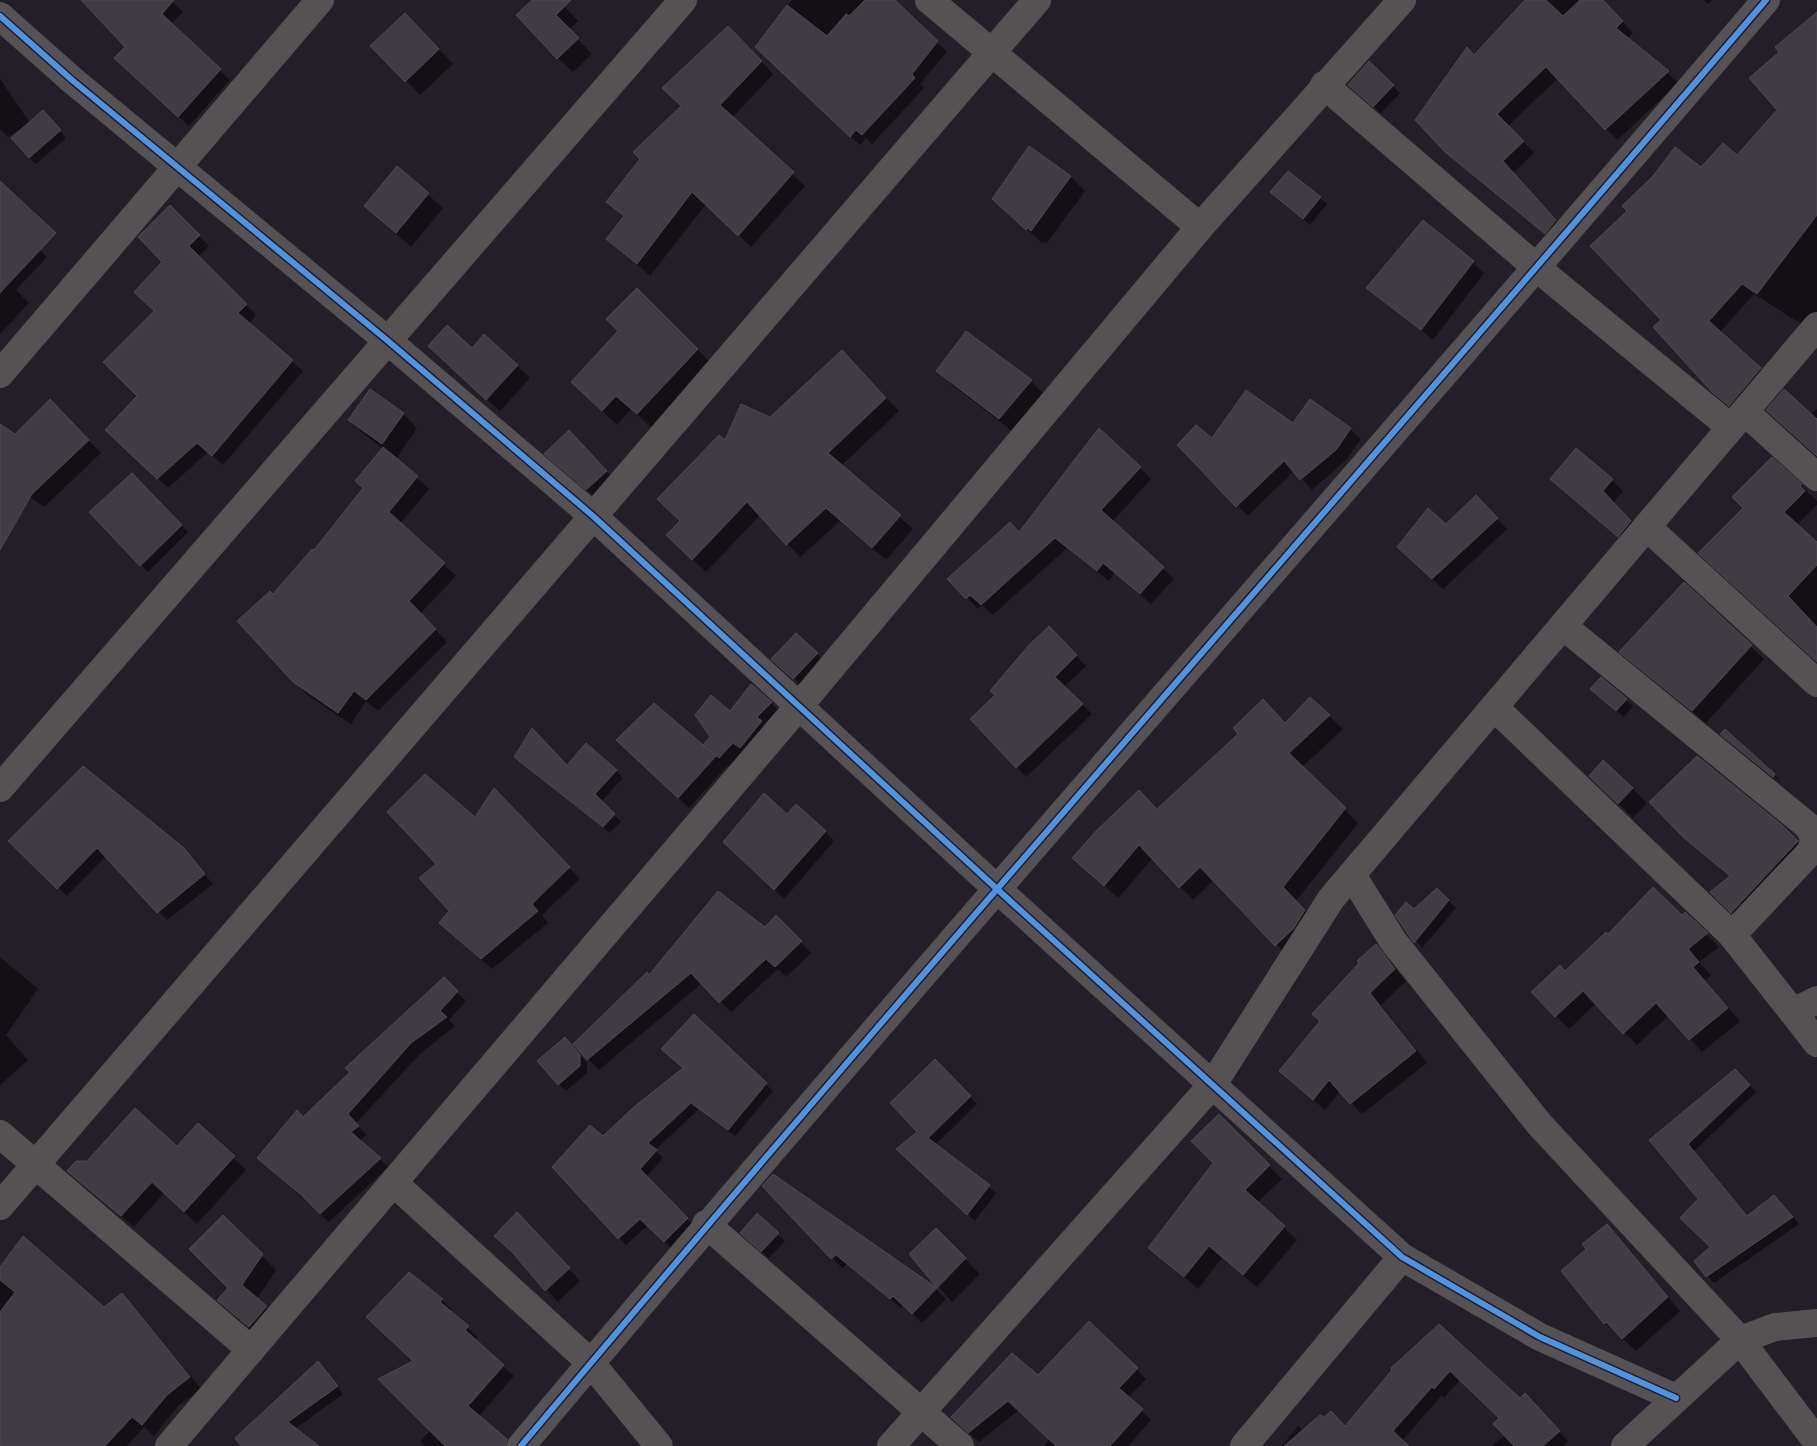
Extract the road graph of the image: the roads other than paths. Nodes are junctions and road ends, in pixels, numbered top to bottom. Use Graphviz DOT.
graph roads {
  1 [pos="320,0"];
  2 [pos="684,0"];
  3 [pos="929,0"];
  4 [pos="1037,0"];
  5 [pos="1402,0"];
  6 [pos="1766,0"];
  7 [pos="0,16"];
  8 [pos="992,50"];
  9 [pos="1324,85"];
  10 [pos="176,166"];
  11 [pos="1200,227"];
  12 [pos="1537,268"];
  13 [pos="1817,326"];
  14 [pos="388,341"];
  15 [pos="0,374"];
  16 [pos="1738,420"];
  17 [pos="1817,477"];
  18 [pos="593,516"];
  19 [pos="1647,527"];
  20 [pos="1563,626"];
  21 [pos="1817,683"];
  22 [pos="799,706"];
  23 [pos="1494,707"];
  24 [pos="0,788"];
  25 [pos="1352,875"];
  26 [pos="997,889"];
  27 [pos="1732,935"];
  28 [pos="1805,1006"];
  29 [pos="1817,1043"];
  30 [pos="1213,1084"];
  31 [pos="0,1134"];
  32 [pos="36,1163"];
  33 [pos="394,1183"];
  34 [pos="0,1206"];
  35 [pos="706,1224"];
  36 [pos="1402,1257"];
  37 [pos="1817,1324"];
  38 [pos="1740,1340"];
  39 [pos="251,1350"];
  40 [pos="591,1363"];
  41 [pos="1676,1398"];
  42 [pos="921,1413"];
  43 [pos="1817,1442"];
  44 [pos="169,1446"];
  45 [pos="521,1446"];
  46 [pos="659,1446"];
  47 [pos="891,1446"];
  48 [pos="960,1446"];
  49 [pos="1244,1446"];
  50 [pos="1625,1446"];
  1 -- 10 [label="street"];
  2 -- 14 [label="street"];
  3 -- 8 [label="street"];
  4 -- 8 [label="street"];
  5 -- 9 [label="street"];
  6 -- 12 [label="street"];
  7 -- 10 [label="street"];
  8 -- 11 [label="street"];
  8 -- 18 [label="street"];
  9 -- 11 [label="street"];
  9 -- 12 [label="street"];
  10 -- 14 [label="street"];
  10 -- 15 [label="street"];
  11 -- 22 [label="street"];
  12 -- 16 [label="street"];
  12 -- 26 [label="street"];
  13 -- 16 [label="street"];
  14 -- 18 [label="street"];
  14 -- 24 [label="street"];
  16 -- 17 [label="street"];
  16 -- 19 [label="street"];
  18 -- 22 [label="street"];
  18 -- 32 [label="street"];
  19 -- 20 [label="street"];
  19 -- 21 [label="street"];
  20 -- 23 [label="street"];
  20 -- 27 [label="street"];
  22 -- 26 [label="street"];
  22 -- 33 [label="street"];
  23 -- 25 [label="street"];
  23 -- 27 [label="street"];
  25 -- 30 [label="street"];
  25 -- 38 [label="street"];
  26 -- 30 [label="street"];
  26 -- 35 [label="street"];
  27 -- 28 [label="street"];
  28 -- 29 [label="street"];
  30 -- 36 [label="street"];
  30 -- 42 [label="street"];
  31 -- 32 [label="street"];
  32 -- 34 [label="street"];
  32 -- 39 [label="street"];
  33 -- 39 [label="street"];
  33 -- 40 [label="street"];
  35 -- 40 [label="street"];
  35 -- 42 [label="street"];
  36 -- 41 [label="street"];
  36 -- 49 [label="street"];
  37 -- 38 [label="street"];
  38 -- 41 [label="street"];
  38 -- 43 [label="street"];
  39 -- 44 [label="street"];
  40 -- 45 [label="street"];
  40 -- 46 [label="street"];
  41 -- 50 [label="street"];
  42 -- 47 [label="street"];
  42 -- 48 [label="street"];
}
